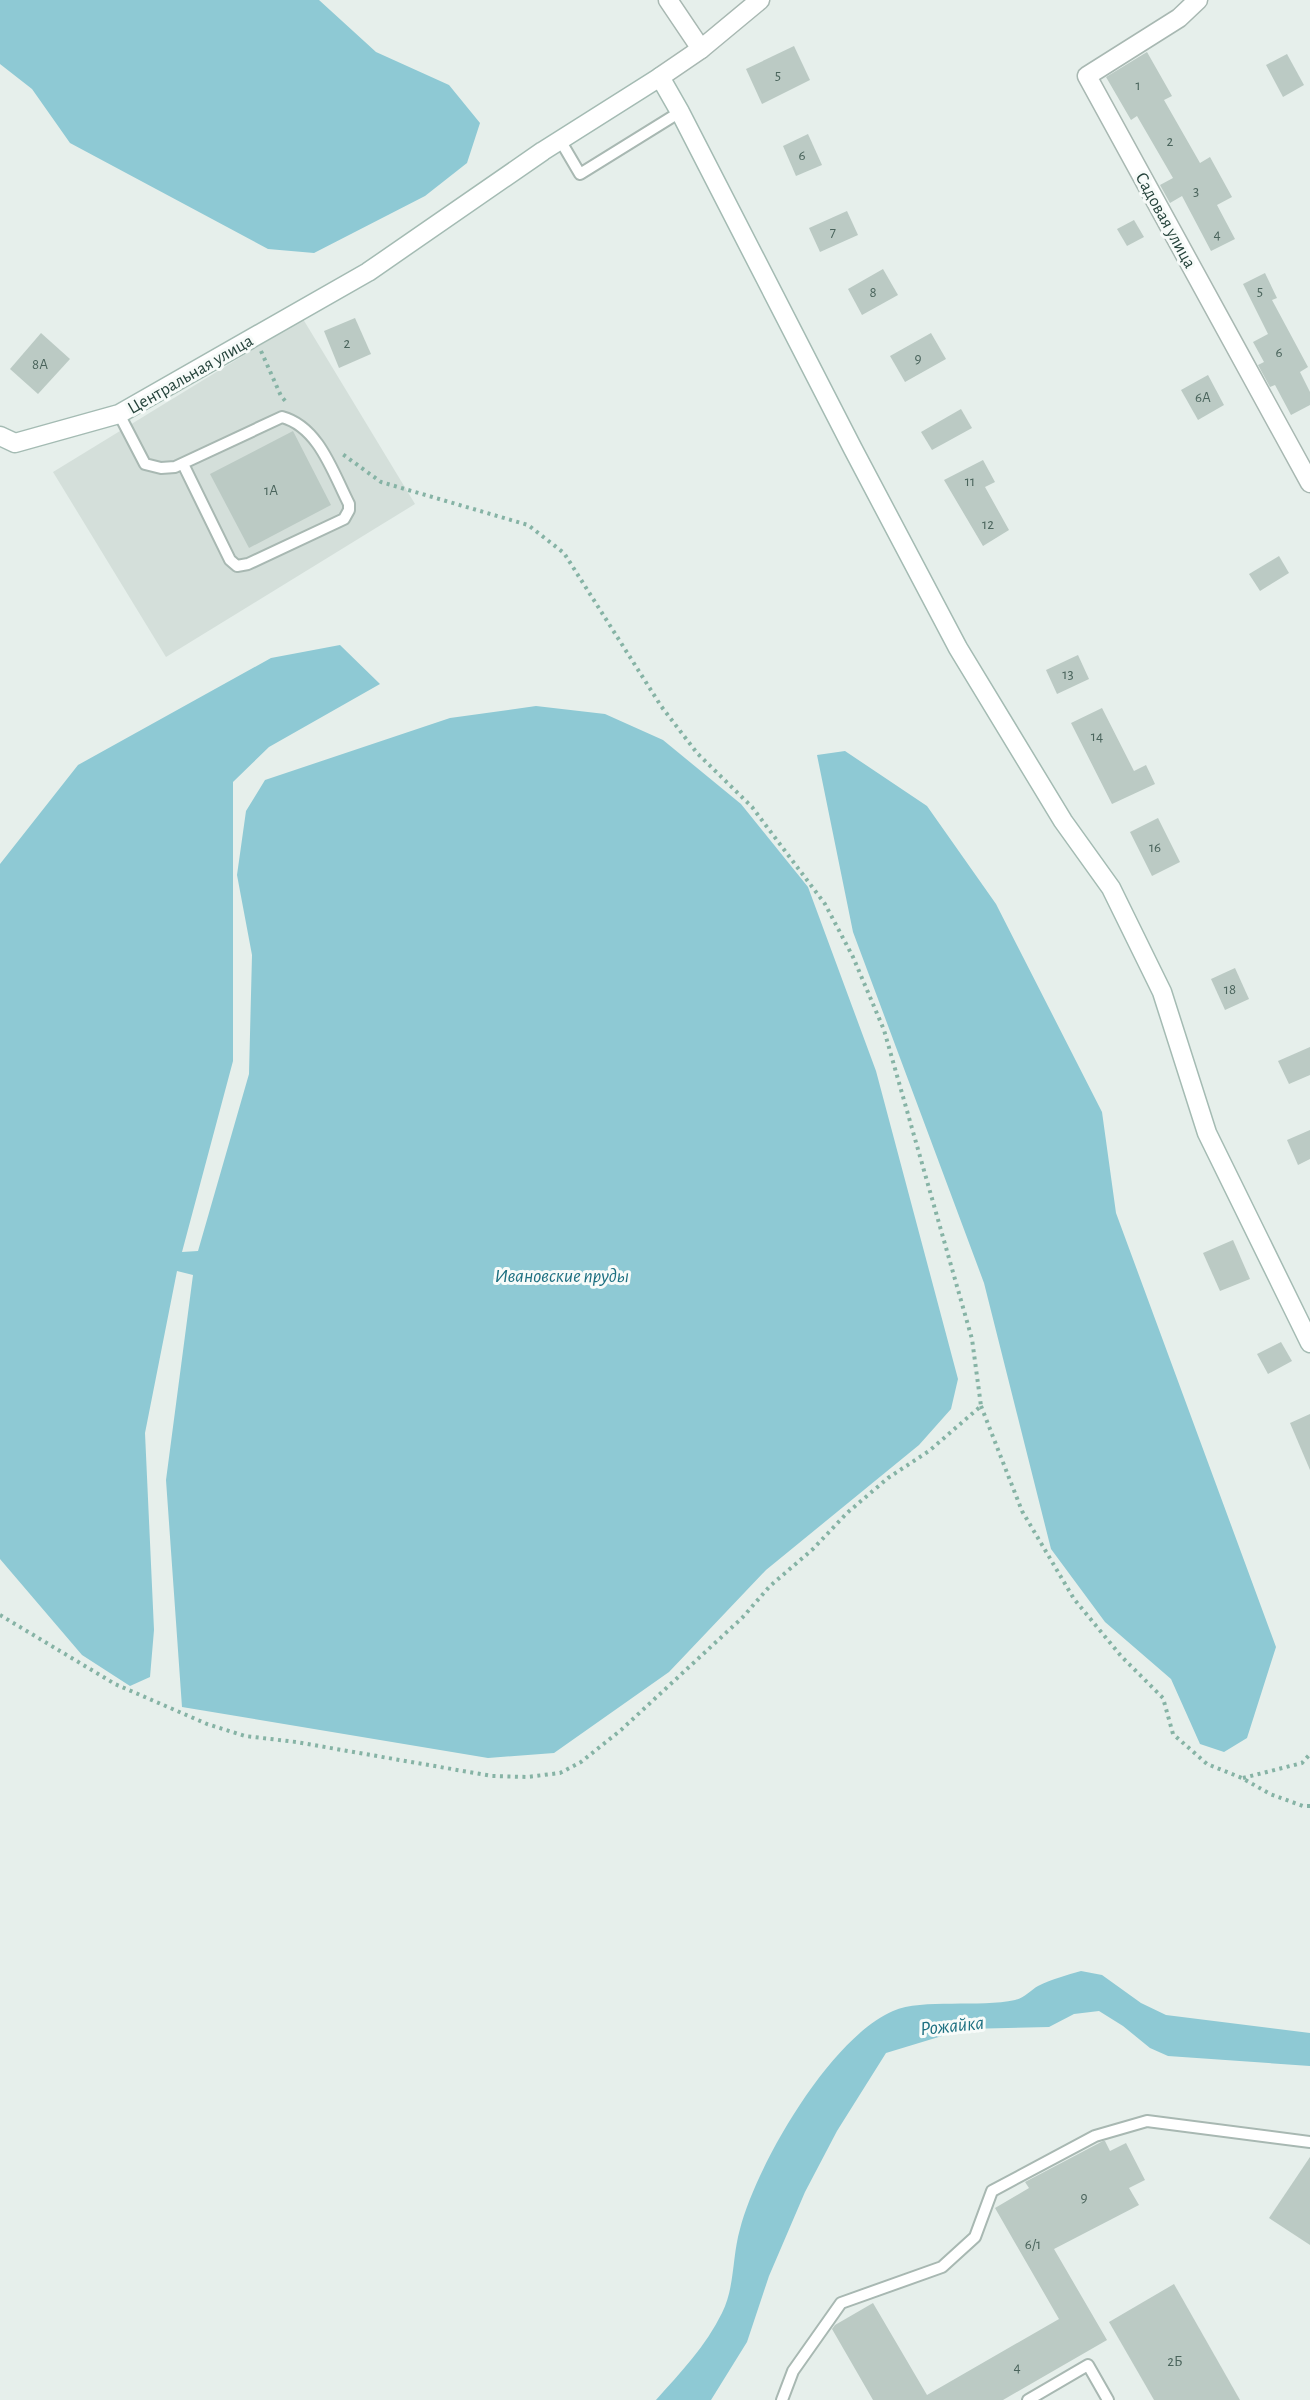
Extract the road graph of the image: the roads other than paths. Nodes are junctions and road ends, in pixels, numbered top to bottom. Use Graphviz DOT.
graph roads {
  1 [pos="668,0"];
  2 [pos="760,0"];
  3 [pos="1198,0"];
  4 [pos="701,49"];
  5 [pos="660,77"];
  6 [pos="680,112"];
  7 [pos="560,140"];
  8 [pos="119,414"];
  9 [pos="0,436"];
  10 [pos="183,464"];
  11 [pos="1310,483"];
  12 [pos="1310,1343"];
  13 [pos="1310,2142"];
  14 [pos="782,2400"];
  15 [pos="1028,2400"];
  16 [pos="1108,2400"];
  1 -- 4 [label="street"];
  2 -- 4 [label="street, Центральная улица"];
  3 -- 11 [label="street, Садовая улица"];
  4 -- 5 [label="street, Центральная улица"];
  5 -- 6 [label="street"];
  5 -- 7 [label="street, Центральная улица"];
  6 -- 7 [label="lane"];
  6 -- 12 [label="street"];
  7 -- 8 [label="street, Центральная улица"];
  8 -- 9 [label="street, Центральная улица"];
  8 -- 10 [label="lane"];
  10 -- 10 [label="lane"];
  13 -- 14 [label="lane"];
  15 -- 16 [label="lane"];
}
